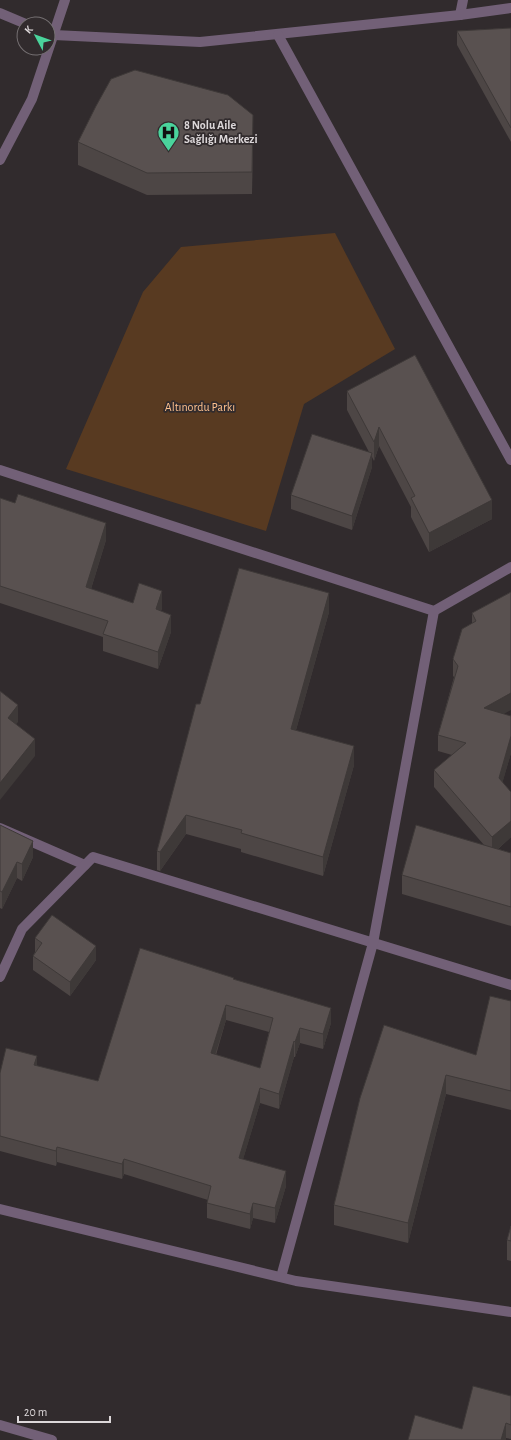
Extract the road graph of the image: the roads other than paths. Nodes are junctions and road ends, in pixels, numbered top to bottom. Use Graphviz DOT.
graph roads {
  1 [pos="65,0"];
  2 [pos="463,0"];
  3 [pos="511,8"];
  4 [pos="0,13"];
  5 [pos="460,15"];
  6 [pos="16,20"];
  7 [pos="56,22"];
  8 [pos="56,34"];
  9 [pos="278,34"];
  10 [pos="44,56"];
  11 [pos="0,160"];
  12 [pos="511,460"];
  13 [pos="0,470"];
  14 [pos="511,567"];
  15 [pos="434,611"];
  16 [pos="0,828"];
  17 [pos="85,865"];
  18 [pos="374,943"];
  19 [pos="0,977"];
  20 [pos="511,985"];
  21 [pos="0,1209"];
  22 [pos="281,1277"];
  23 [pos="511,1312"];
  24 [pos="0,1425"];
  25 [pos="52,1440"];
  1 -- 7 [label="street"];
  2 -- 5 [label="street"];
  3 -- 5 [label="street"];
  4 -- 6 [label="street"];
  5 -- 9 [label="street"];
  8 -- 9 [label="street"];
  9 -- 12 [label="street"];
  10 -- 11 [label="street"];
  13 -- 15 [label="street"];
  14 -- 15 [label="street"];
  15 -- 18 [label="street"];
  16 -- 17 [label="street"];
  17 -- 18 [label="street"];
  17 -- 19 [label="street"];
  18 -- 20 [label="street"];
  18 -- 22 [label="street"];
  21 -- 22 [label="street"];
  22 -- 23 [label="street"];
  24 -- 25 [label="street"];
}
